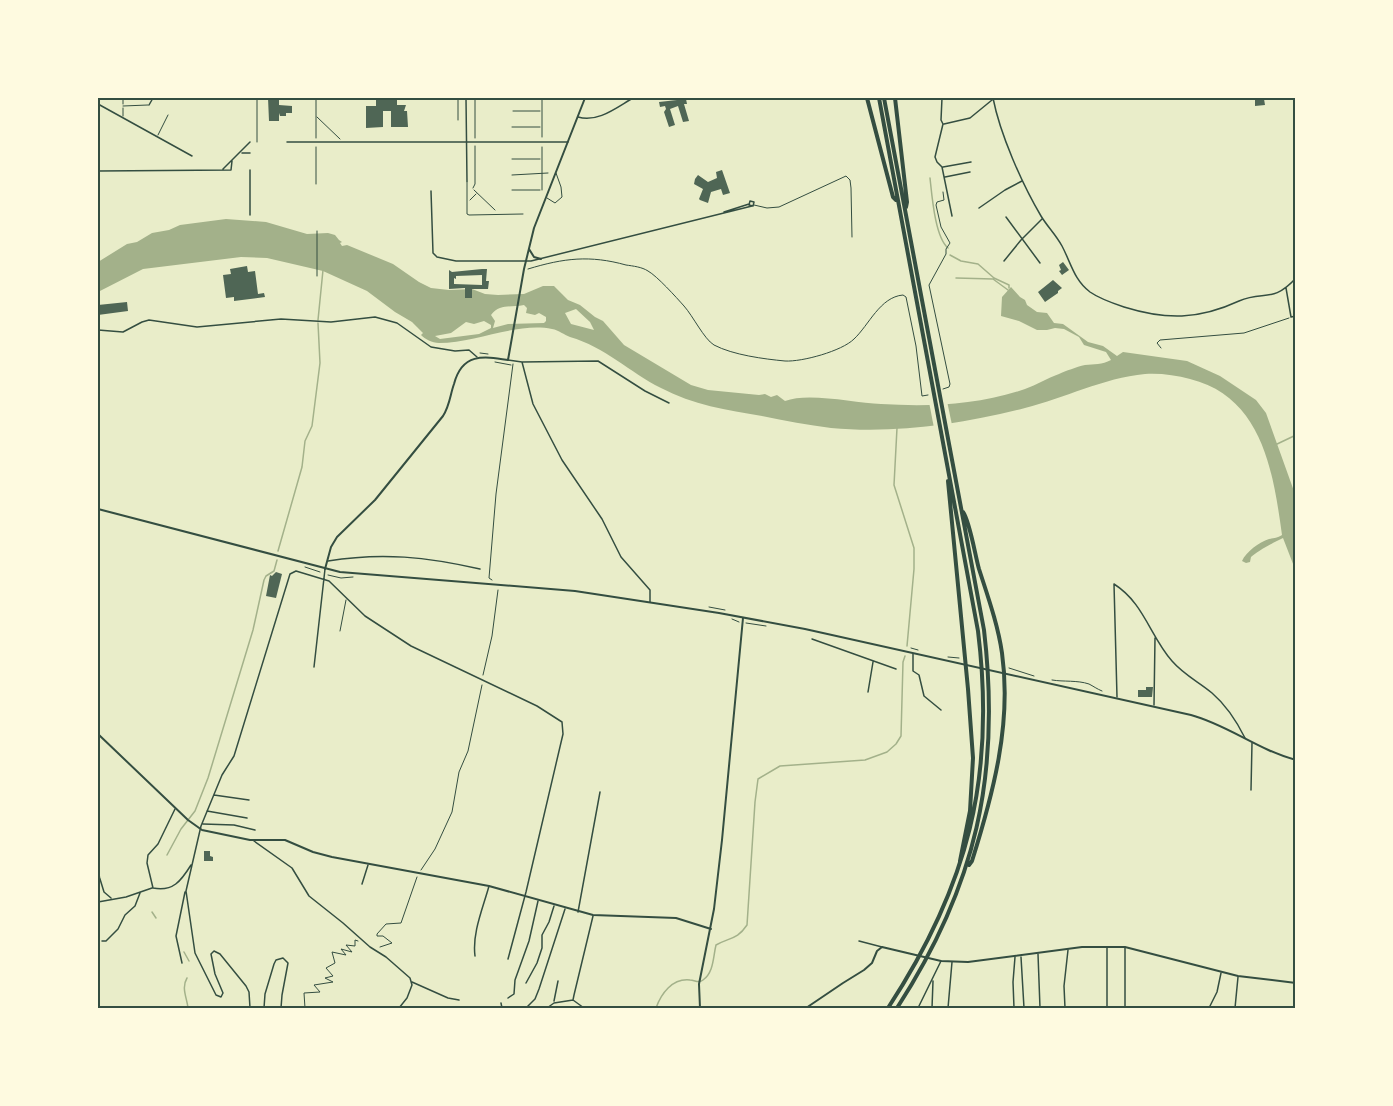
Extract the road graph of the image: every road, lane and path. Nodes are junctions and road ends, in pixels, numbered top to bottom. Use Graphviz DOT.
graph roads {
  1 [pos="123,98"];
  2 [pos="153,98"];
  3 [pos="257,98"];
  4 [pos="316,98"];
  5 [pos="458,98"];
  6 [pos="466,98"];
  7 [pos="475,98"];
  8 [pos="542,98"];
  9 [pos="585,98"];
  10 [pos="633,98"];
  11 [pos="867,98"];
  12 [pos="879,98"];
  13 [pos="884,98"];
  14 [pos="895,98"];
  15 [pos="942,98"];
  16 [pos="993,98"];
  17 [pos="98,104"];
  18 [pos="149,105"];
  19 [pos="123,106"];
  20 [pos="513,111"];
  21 [pos="543,111"];
  22 [pos="168,116"];
  23 [pos="316,116"];
  24 [pos="578,117"];
  25 [pos="123,118"];
  26 [pos="458,120"];
  27 [pos="943,124"];
  28 [pos="512,127"];
  29 [pos="543,127"];
  30 [pos="157,137"];
  31 [pos="466,141"];
  32 [pos="475,141"];
  33 [pos="542,141"];
  34 [pos="250,142"];
  35 [pos="257,142"];
  36 [pos="287,142"];
  37 [pos="316,142"];
  38 [pos="344,142"];
  39 [pos="568,142"];
  40 [pos="240,153"];
  41 [pos="250,153"];
  42 [pos="192,156"];
  43 [pos="512,159"];
  44 [pos="543,159"];
  45 [pos="232,161"];
  46 [pos="971,162"];
  47 [pos="942,167"];
  48 [pos="223,170"];
  49 [pos="250,170"];
  50 [pos="98,171"];
  51 [pos="556,171"];
  52 [pos="970,172"];
  53 [pos="548,173"];
  54 [pos="512,175"];
  55 [pos="542,175"];
  56 [pos="944,177"];
  57 [pos="1023,181"];
  58 [pos="466,182"];
  59 [pos="316,184"];
  60 [pos="943,189"];
  61 [pos="513,190"];
  62 [pos="542,190"];
  63 [pos="548,190"];
  64 [pos="431,191"];
  65 [pos="477,192"];
  66 [pos="546,197"];
  67 [pos="467,203"];
  68 [pos="898,203"];
  69 [pos="752,205"];
  70 [pos="979,208"];
  71 [pos="905,210"];
  72 [pos="523,214"];
  73 [pos="250,215"];
  74 [pos="500,215"];
  75 [pos="952,216"];
  76 [pos="1006,217"];
  77 [pos="1043,219"];
  78 [pos="316,231"];
  79 [pos="852,237"];
  80 [pos="1021,240"];
  81 [pos="529,249"];
  82 [pos="541,259"];
  83 [pos="1004,261"];
  84 [pos="526,262"];
  85 [pos="1040,263"];
  86 [pos="527,269"];
  87 [pos="317,276"];
  88 [pos="1296,278"];
  89 [pos="1286,287"];
  90 [pos="1296,316"];
  91 [pos="1291,317"];
  92 [pos="98,330"];
  93 [pos="1161,348"];
  94 [pos="477,357"];
  95 [pos="508,360"];
  96 [pos="522,362"];
  97 [pos="944,363"];
  98 [pos="513,366"];
  99 [pos="918,367"];
  100 [pos="669,403"];
  101 [pos="949,475"];
  102 [pos="98,508"];
  103 [pos="962,511"];
  104 [pos="327,561"];
  105 [pos="325,569"];
  106 [pos="480,569"];
  107 [pos="326,574"];
  108 [pos="323,578"];
  109 [pos="355,578"];
  110 [pos="493,582"];
  111 [pos="498,589"];
  112 [pos="346,598"];
  113 [pos="650,602"];
  114 [pos="728,618"];
  115 [pos="743,618"];
  116 [pos="742,623"];
  117 [pos="768,626"];
  118 [pos="340,631"];
  119 [pos="829,635"];
  120 [pos="1155,637"];
  121 [pos="812,639"];
  122 [pos="827,644"];
  123 [pos="914,653"];
  124 [pos="873,661"];
  125 [pos="966,664"];
  126 [pos="1006,666"];
  127 [pos="314,667"];
  128 [pos="896,669"];
  129 [pos="1005,673"];
  130 [pos="1034,676"];
  131 [pos="1049,679"];
  132 [pos="482,681"];
  133 [pos="868,692"];
  134 [pos="1115,697"];
  135 [pos="1154,706"];
  136 [pos="940,710"];
  137 [pos="98,734"];
  138 [pos="1245,738"];
  139 [pos="1252,742"];
  140 [pos="1296,760"];
  141 [pos="1251,790"];
  142 [pos="600,792"];
  143 [pos="213,795"];
  144 [pos="249,800"];
  145 [pos="176,808"];
  146 [pos="207,810"];
  147 [pos="247,818"];
  148 [pos="202,824"];
  149 [pos="200,829"];
  150 [pos="255,830"];
  151 [pos="254,841"];
  152 [pos="193,862"];
  153 [pos="369,864"];
  154 [pos="98,866"];
  155 [pos="960,867"];
  156 [pos="966,868"];
  157 [pos="420,871"];
  158 [pos="418,875"];
  159 [pos="99,879"];
  160 [pos="362,884"];
  161 [pos="489,886"];
  162 [pos="153,888"];
  163 [pos="186,891"];
  164 [pos="140,893"];
  165 [pos="525,896"];
  166 [pos="112,899"];
  167 [pos="538,900"];
  168 [pos="98,902"];
  169 [pos="554,905"];
  170 [pos="565,909"];
  171 [pos="578,912"];
  172 [pos="593,915"];
  173 [pos="711,929"];
  174 [pos="102,941"];
  175 [pos="859,941"];
  176 [pos="363,942"];
  177 [pos="1107,946"];
  178 [pos="882,947"];
  179 [pos="1125,947"];
  180 [pos="1068,949"];
  181 [pos="377,951"];
  182 [pos="1038,953"];
  183 [pos="475,956"];
  184 [pos="1015,956"];
  185 [pos="1021,956"];
  186 [pos="507,959"];
  187 [pos="941,961"];
  188 [pos="952,962"];
  189 [pos="182,963"];
  190 [pos="1221,972"];
  191 [pos="1238,976"];
  192 [pos="933,980"];
  193 [pos="411,981"];
  194 [pos="558,981"];
  195 [pos="526,983"];
  196 [pos="1296,983"];
  197 [pos="508,998"];
  198 [pos="459,1000"];
  199 [pos="573,1000"];
  200 [pos="501,1003"];
  201 [pos="554,1003"];
  202 [pos="250,1008"];
  203 [pos="264,1008"];
  204 [pos="281,1008"];
  205 [pos="305,1008"];
  206 [pos="399,1008"];
  207 [pos="502,1008"];
  208 [pos="526,1008"];
  209 [pos="547,1008"];
  210 [pos="584,1008"];
  211 [pos="699,1008"];
  212 [pos="806,1008"];
  213 [pos="888,1008"];
  214 [pos="897,1008"];
  215 [pos="918,1008"];
  216 [pos="932,1008"];
  217 [pos="948,1008"];
  218 [pos="1014,1008"];
  219 [pos="1024,1008"];
  220 [pos="1040,1008"];
  221 [pos="1065,1008"];
  222 [pos="1107,1008"];
  223 [pos="1125,1008"];
  224 [pos="1209,1008"];
  225 [pos="1235,1008"];
  1 -- 19 [label="lane"];
  2 -- 18 [label="street"];
  3 -- 35 [label="lane"];
  4 -- 23 [label="path"];
  5 -- 26 [label="path"];
  6 -- 31 [label="street"];
  7 -- 32 [label="path"];
  8 -- 21 [label="path"];
  9 -- 24 [label="street"];
  10 -- 24 [label="street"];
  11 -- 68 [label="highway"];
  12 -- 68 [label="highway"];
  13 -- 71 [label="highway"];
  14 -- 71 [label="highway"];
  15 -- 27 [label="street"];
  16 -- 27 [label="street"];
  16 -- 57 [label="street"];
  17 -- 25 [label="street"];
  18 -- 19 [label="lane"];
  19 -- 25 [label="lane"];
  20 -- 21 [label="path"];
  21 -- 29 [label="path"];
  22 -- 30 [label="lane"];
  23 -- 37 [label="path"];
  23 -- 38 [label="path"];
  24 -- 39 [label="street"];
  25 -- 30 [label="street"];
  27 -- 47 [label="street"];
  28 -- 29 [label="path"];
  29 -- 33 [label="path"];
  30 -- 42 [label="street"];
  31 -- 32 [label="street"];
  31 -- 38 [label="street"];
  31 -- 58 [label="street"];
  32 -- 33 [label="street"];
  32 -- 65 [label="path"];
  33 -- 39 [label="street"];
  33 -- 44 [label="path"];
  34 -- 40 [label="street"];
  36 -- 37 [label="street"];
  37 -- 38 [label="street"];
  37 -- 59 [label="path"];
  39 -- 51 [label="street"];
  40 -- 41 [label="street"];
  40 -- 45 [label="street"];
  43 -- 44 [label="path"];
  44 -- 55 [label="path"];
  45 -- 48 [label="street"];
  45 -- 48 [label="street"];
  46 -- 47 [label="street"];
  47 -- 56 [label="street"];
  48 -- 50 [label="street"];
  49 -- 73 [label="street"];
  51 -- 63 [label="street"];
  51 -- 66 [label="lane"];
  52 -- 56 [label="street"];
  53 -- 55 [label="path"];
  54 -- 55 [label="path"];
  55 -- 62 [label="path"];
  56 -- 75 [label="street"];
  57 -- 70 [label="street"];
  57 -- 77 [label="street"];
  58 -- 67 [label="lane"];
  60 -- 97 [label="path"];
  61 -- 62 [label="path"];
  62 -- 63 [label="path"];
  63 -- 66 [label="street"];
  64 -- 84 [label="street"];
  65 -- 67 [label="path"];
  65 -- 74 [label="path"];
  66 -- 81 [label="street"];
  67 -- 74 [label="lane"];
  68 -- 101 [label="highway"];
  69 -- 79 [label="lane"];
  69 -- 82 [label="street"];
  71 -- 103 [label="highway"];
  72 -- 74 [label="lane"];
  76 -- 80 [label="street"];
  77 -- 80 [label="street"];
  77 -- 89 [label="street"];
  78 -- 87 [label="path"];
  80 -- 83 [label="street"];
  80 -- 85 [label="street"];
  81 -- 82 [label="street"];
  81 -- 84 [label="street"];
  82 -- 84 [label="street"];
  84 -- 95 [label="street"];
  86 -- 99 [label="path"];
  88 -- 89 [label="street"];
  89 -- 91 [label="street"];
  90 -- 91 [label="street"];
  91 -- 93 [label="lane"];
  92 -- 94 [label="street"];
  94 -- 95 [label="street"];
  94 -- 104 [label="street"];
  95 -- 96 [label="street"];
  96 -- 100 [label="street"];
  96 -- 113 [label="street"];
  98 -- 110 [label="path"];
  101 -- 125 [label="highway"];
  101 -- 155 [label="highway"];
  102 -- 105 [label="street"];
  103 -- 129 [label="highway"];
  103 -- 156 [label="highway"];
  104 -- 105 [label="street"];
  104 -- 106 [label="street"];
  105 -- 108 [label="street"];
  105 -- 113 [label="street"];
  107 -- 109 [label="path"];
  108 -- 112 [label="street"];
  108 -- 127 [label="street"];
  108 -- 143 [label="street"];
  111 -- 132 [label="path"];
  112 -- 118 [label="lane"];
  112 -- 132 [label="street"];
  113 -- 115 [label="street"];
  114 -- 116 [label="path"];
  115 -- 116 [label="street"];
  115 -- 119 [label="street"];
  116 -- 117 [label="path"];
  116 -- 173 [label="street"];
  119 -- 122 [label="street"];
  119 -- 123 [label="street"];
  120 -- 134 [label="street"];
  120 -- 135 [label="street"];
  120 -- 138 [label="street"];
  121 -- 122 [label="street"];
  122 -- 124 [label="street"];
  123 -- 125 [label="street"];
  123 -- 136 [label="street"];
  124 -- 128 [label="street"];
  124 -- 133 [label="street"];
  125 -- 129 [label="street"];
  125 -- 155 [label="highway"];
  126 -- 130 [label="path"];
  129 -- 134 [label="street"];
  129 -- 156 [label="highway"];
  131 -- 134 [label="path"];
  132 -- 157 [label="path"];
  132 -- 165 [label="street"];
  134 -- 135 [label="street"];
  135 -- 138 [label="street"];
  137 -- 145 [label="street"];
  138 -- 139 [label="street"];
  139 -- 140 [label="street"];
  139 -- 141 [label="street"];
  142 -- 171 [label="street"];
  143 -- 144 [label="street"];
  143 -- 146 [label="street"];
  145 -- 149 [label="street"];
  145 -- 162 [label="street"];
  146 -- 147 [label="street"];
  146 -- 148 [label="street"];
  148 -- 149 [label="street"];
  148 -- 150 [label="street"];
  149 -- 151 [label="street"];
  149 -- 152 [label="street"];
  151 -- 153 [label="street"];
  151 -- 176 [label="street"];
  152 -- 162 [label="street"];
  152 -- 163 [label="street"];
  153 -- 160 [label="street"];
  153 -- 161 [label="street"];
  154 -- 159 [label="lane"];
  155 -- 213 [label="highway"];
  156 -- 214 [label="highway"];
  158 -- 181 [label="path"];
  159 -- 166 [label="street"];
  161 -- 165 [label="street"];
  161 -- 183 [label="street"];
  162 -- 164 [label="street"];
  163 -- 189 [label="street"];
  163 -- 202 [label="street"];
  164 -- 166 [label="street"];
  164 -- 174 [label="street"];
  165 -- 167 [label="street"];
  165 -- 186 [label="street"];
  166 -- 168 [label="street"];
  167 -- 169 [label="street"];
  167 -- 197 [label="street"];
  169 -- 170 [label="street"];
  169 -- 195 [label="street"];
  170 -- 171 [label="street"];
  170 -- 208 [label="street"];
  171 -- 172 [label="street"];
  172 -- 173 [label="street"];
  172 -- 199 [label="street"];
  173 -- 211 [label="street"];
  175 -- 178 [label="street"];
  176 -- 181 [label="street"];
  176 -- 205 [label="path"];
  177 -- 179 [label="street"];
  177 -- 180 [label="street"];
  177 -- 222 [label="street"];
  178 -- 187 [label="street"];
  178 -- 212 [label="street"];
  179 -- 190 [label="street"];
  179 -- 223 [label="street"];
  180 -- 182 [label="street"];
  180 -- 221 [label="street"];
  181 -- 193 [label="street"];
  182 -- 185 [label="street"];
  182 -- 220 [label="street"];
  184 -- 185 [label="street"];
  184 -- 188 [label="street"];
  184 -- 218 [label="street"];
  185 -- 219 [label="street"];
  187 -- 188 [label="street"];
  187 -- 192 [label="street"];
  188 -- 217 [label="street"];
  190 -- 191 [label="street"];
  190 -- 224 [label="street"];
  191 -- 196 [label="street"];
  191 -- 225 [label="street"];
  192 -- 215 [label="street"];
  192 -- 216 [label="street"];
  193 -- 198 [label="street"];
  193 -- 206 [label="street"];
  194 -- 201 [label="street"];
  199 -- 201 [label="street"];
  199 -- 210 [label="street"];
  200 -- 207 [label="street"];
  201 -- 209 [label="street"];
  203 -- 204 [label="street"];
}
